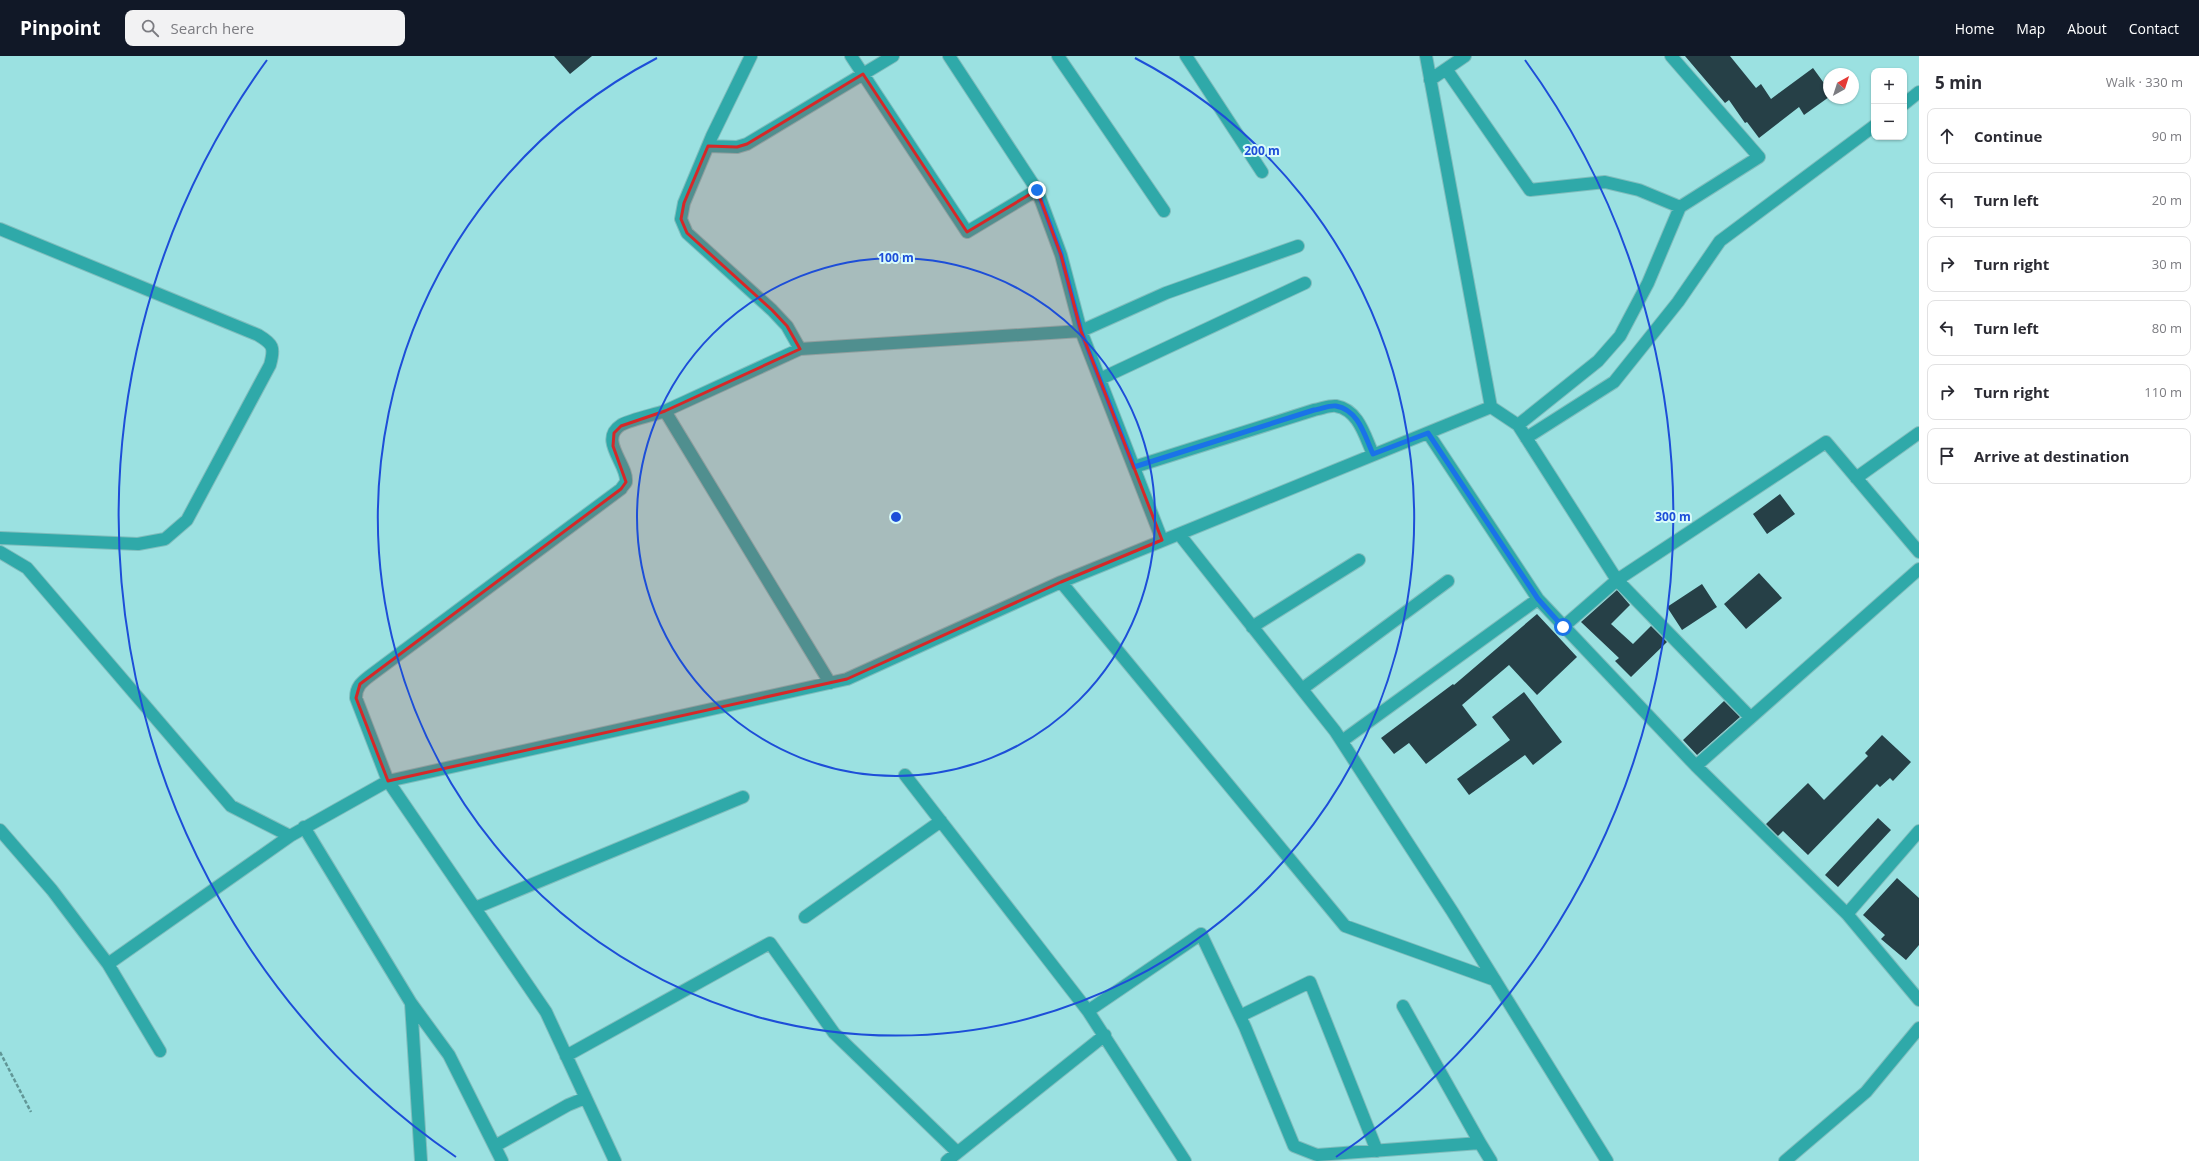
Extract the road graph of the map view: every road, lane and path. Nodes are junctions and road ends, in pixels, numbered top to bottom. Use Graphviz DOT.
graph roads {
  1 [pos="751,56"];
  2 [pos="851,56"];
  3 [pos="893,56"];
  4 [pos="949,56"];
  5 [pos="1058,56"];
  6 [pos="1186,56"];
  7 [pos="1426,56"];
  8 [pos="1465,56"];
  9 [pos="1672,56"];
  10 [pos="1446,69"];
  11 [pos="863,74"];
  12 [pos="1430,80"];
  13 [pos="1919,92"];
  14 [pos="1907,102"];
  15 [pos="1871,128"];
  16 [pos="708,146"];
  17 [pos="1262,172"];
  18 [pos="1037,190"];
  19 [pos="1680,207"];
  20 [pos="1164,211"];
  21 [pos="0,228"];
  22 [pos="1298,246"];
  23 [pos="1305,283"];
  24 [pos="1081,331"];
  25 [pos="800,349"];
  26 [pos="1100,379"];
  27 [pos="1492,407"];
  28 [pos="665,411"];
  29 [pos="1518,425"];
  30 [pos="1428,433"];
  31 [pos="1919,433"];
  32 [pos="1526,438"];
  33 [pos="1373,454"];
  34 [pos="1134,467"];
  35 [pos="1856,478"];
  36 [pos="1179,534"];
  37 [pos="0,538"];
  38 [pos="1162,540"];
  39 [pos="0,552"];
  40 [pos="1919,552"];
  41 [pos="1359,560"];
  42 [pos="1919,569"];
  43 [pos="1617,580"];
  44 [pos="1448,581"];
  45 [pos="1061,582"];
  46 [pos="1538,599"];
  47 [pos="1252,627"];
  48 [pos="1563,627"];
  49 [pos="830,683"];
  50 [pos="1302,689"];
  51 [pos="1750,718"];
  52 [pos="1342,742"];
  53 [pos="1696,766"];
  54 [pos="905,776"];
  55 [pos="388,781"];
  56 [pos="743,797"];
  57 [pos="941,821"];
  58 [pos="304,827"];
  59 [pos="0,830"];
  60 [pos="1919,831"];
  61 [pos="290,836"];
  62 [pos="475,908"];
  63 [pos="1847,914"];
  64 [pos="805,917"];
  65 [pos="108,964"];
  66 [pos="1495,980"];
  67 [pos="1919,1000"];
  68 [pos="411,1003"];
  69 [pos="1403,1006"];
  70 [pos="1088,1010"];
  71 [pos="1240,1016"];
  72 [pos="1919,1028"];
  73 [pos="1105,1035"];
  74 [pos="160,1051"];
  75 [pos="0,1052"];
  76 [pos="566,1056"];
  77 [pos="586,1098"];
  78 [pos="31,1112"];
  79 [pos="1480,1143"];
  80 [pos="495,1146"];
  81 [pos="1377,1151"];
  82 [pos="957,1152"];
  83 [pos="421,1161"];
  84 [pos="502,1161"];
  85 [pos="615,1161"];
  86 [pos="947,1161"];
  87 [pos="1184,1161"];
  88 [pos="1491,1161"];
  89 [pos="1607,1161"];
  90 [pos="1785,1161"];
  1 -- 16 [label="street"];
  2 -- 11 [label="street"];
  3 -- 11 [label="street"];
  4 -- 18 [label="street"];
  5 -- 20 [label="street"];
  6 -- 17 [label="street"];
  7 -- 12 [label="street"];
  8 -- 10 [label="street"];
  9 -- 19 [label="street"];
  10 -- 12 [label="street"];
  10 -- 19 [label="street"];
  11 -- 16 [label="street"];
  11 -- 18 [label="street"];
  12 -- 27 [label="street"];
  13 -- 14 [label="street"];
  15 -- 32 [label="street"];
  16 -- 25 [label="street"];
  18 -- 24 [label="street"];
  19 -- 29 [label="street"];
  21 -- 37 [label="street"];
  22 -- 24 [label="street"];
  23 -- 26 [label="street"];
  24 -- 25 [label="street"];
  24 -- 26 [label="street"];
  25 -- 28 [label="street"];
  26 -- 34 [label="street"];
  27 -- 29 [label="street"];
  27 -- 30 [label="street"];
  28 -- 49 [label="street"];
  28 -- 55 [label="street"];
  29 -- 32 [label="street"];
  30 -- 33 [label="street"];
  30 -- 46 [label="street"];
  31 -- 35 [label="street"];
  32 -- 43 [label="street"];
  33 -- 34 [label="street"];
  33 -- 36 [label="street"];
  34 -- 38 [label="street"];
  35 -- 40 [label="street"];
  35 -- 43 [label="street"];
  36 -- 38 [label="street"];
  36 -- 47 [label="street"];
  38 -- 45 [label="street"];
  39 -- 61 [label="street"];
  41 -- 47 [label="street"];
  42 -- 51 [label="street"];
  43 -- 48 [label="street"];
  43 -- 51 [label="street"];
  44 -- 50 [label="street"];
  45 -- 49 [label="street"];
  45 -- 66 [label="street"];
  46 -- 48 [label="street"];
  46 -- 52 [label="street"];
  47 -- 50 [label="street"];
  48 -- 53 [label="street"];
  49 -- 55 [label="street"];
  50 -- 52 [label="street"];
  51 -- 53 [label="street"];
  52 -- 66 [label="street"];
  53 -- 63 [label="street"];
  54 -- 57 [label="street"];
  55 -- 58 [label="street"];
  55 -- 62 [label="street"];
  56 -- 62 [label="street"];
  57 -- 64 [label="street"];
  57 -- 70 [label="street"];
  58 -- 61 [label="street"];
  58 -- 68 [label="street"];
  59 -- 65 [label="street"];
  60 -- 63 [label="street"];
  61 -- 65 [label="street"];
  62 -- 76 [label="street"];
  63 -- 67 [label="street"];
  65 -- 74 [label="street"];
  66 -- 89 [label="street"];
  68 -- 80 [label="street"];
  68 -- 83 [label="street"];
  69 -- 79 [label="street"];
  70 -- 71 [label="street"];
  70 -- 73 [label="street"];
  71 -- 81 [label="street"];
  71 -- 81 [label="street"];
  72 -- 90 [label="street"];
  73 -- 82 [label="street"];
  73 -- 87 [label="street"];
  75 -- 78 [label="path"];
  76 -- 77 [label="street"];
  76 -- 82 [label="street"];
  77 -- 80 [label="street"];
  77 -- 85 [label="street"];
  79 -- 81 [label="street"];
  79 -- 88 [label="street"];
  80 -- 84 [label="street"];
  82 -- 86 [label="street"];
}
